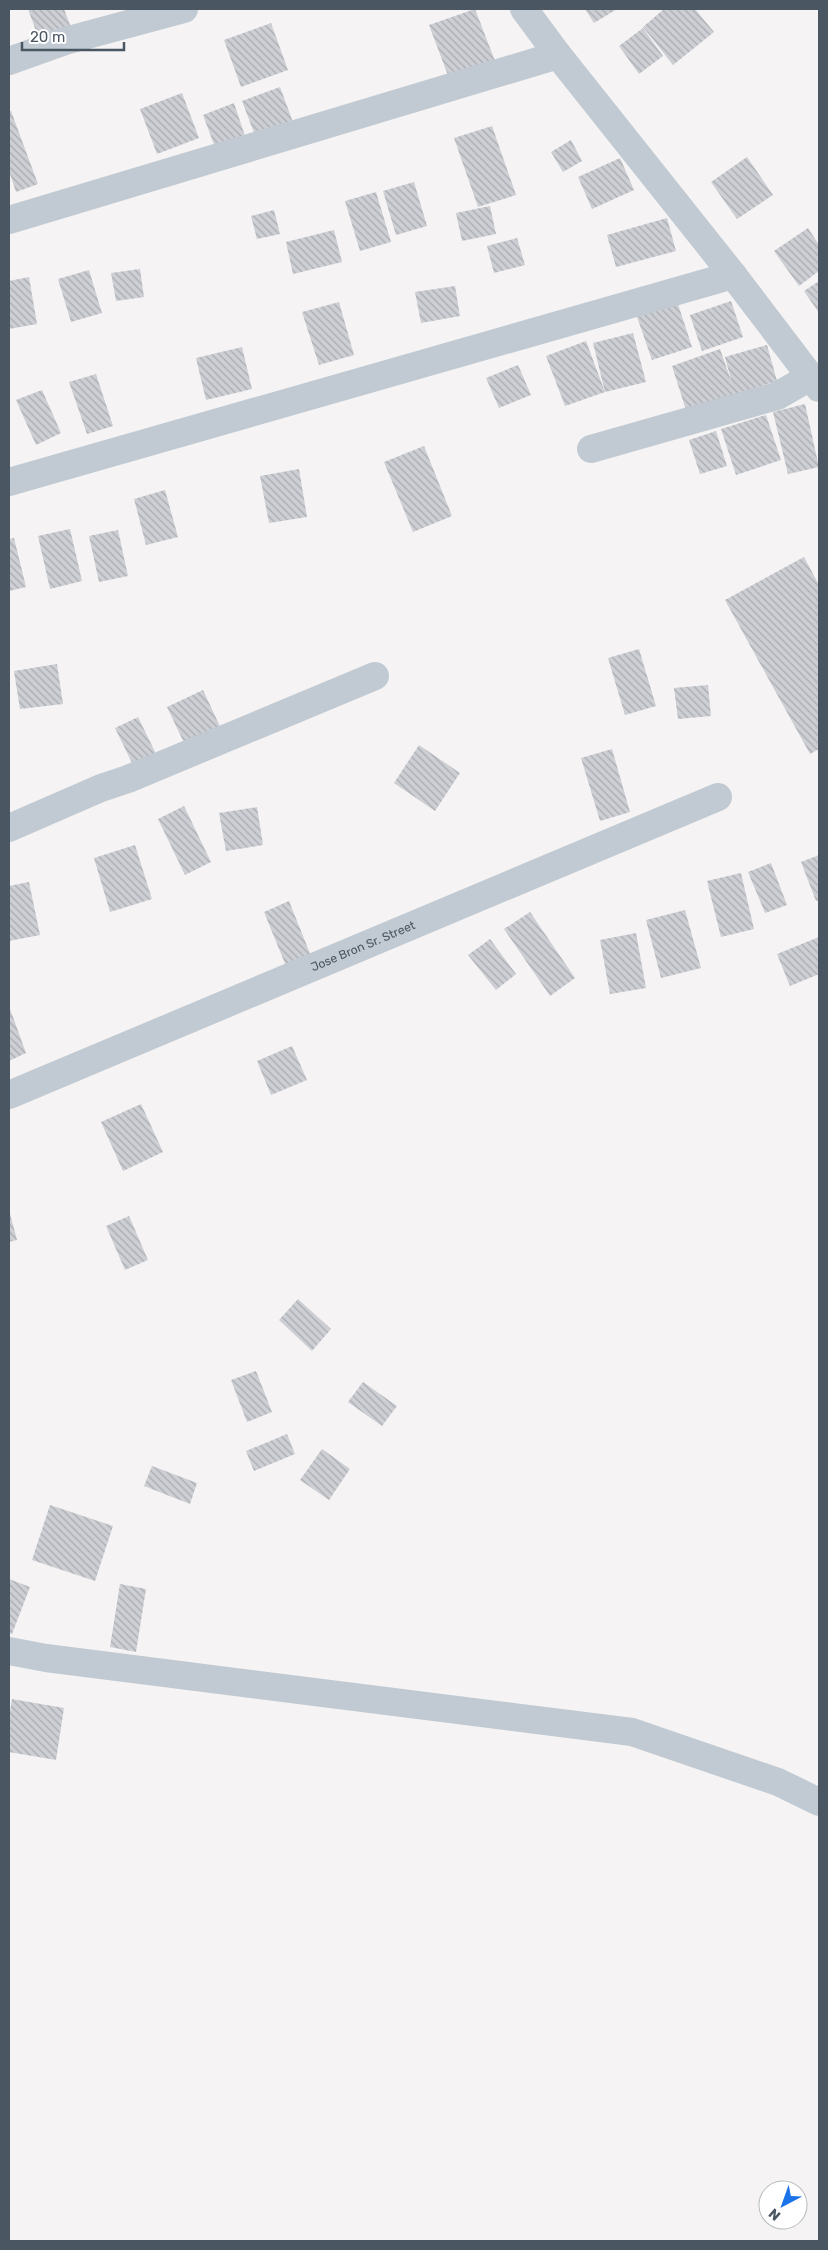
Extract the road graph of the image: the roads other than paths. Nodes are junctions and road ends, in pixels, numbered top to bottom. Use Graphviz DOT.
graph roads {
  1 [pos="184,9"];
  2 [pos="524,9"];
  3 [pos="558,55"];
  4 [pos="9,61"];
  5 [pos="9,220"];
  6 [pos="733,275"];
  7 [pos="815,382"];
  8 [pos="591,449"];
  9 [pos="9,482"];
  10 [pos="375,676"];
  11 [pos="718,797"];
  12 [pos="9,828"];
  13 [pos="9,1095"];
  14 [pos="9,1651"];
  15 [pos="819,1802"];
  1 -- 4 [label="street"];
  2 -- 3 [label="street"];
  3 -- 5 [label="street"];
  3 -- 6 [label="street"];
  6 -- 7 [label="street"];
  6 -- 9 [label="street"];
  7 -- 8 [label="street"];
  10 -- 12 [label="street"];
  11 -- 13 [label="street, Jose Bron Sr. Street"];
  14 -- 15 [label="street"];
}
